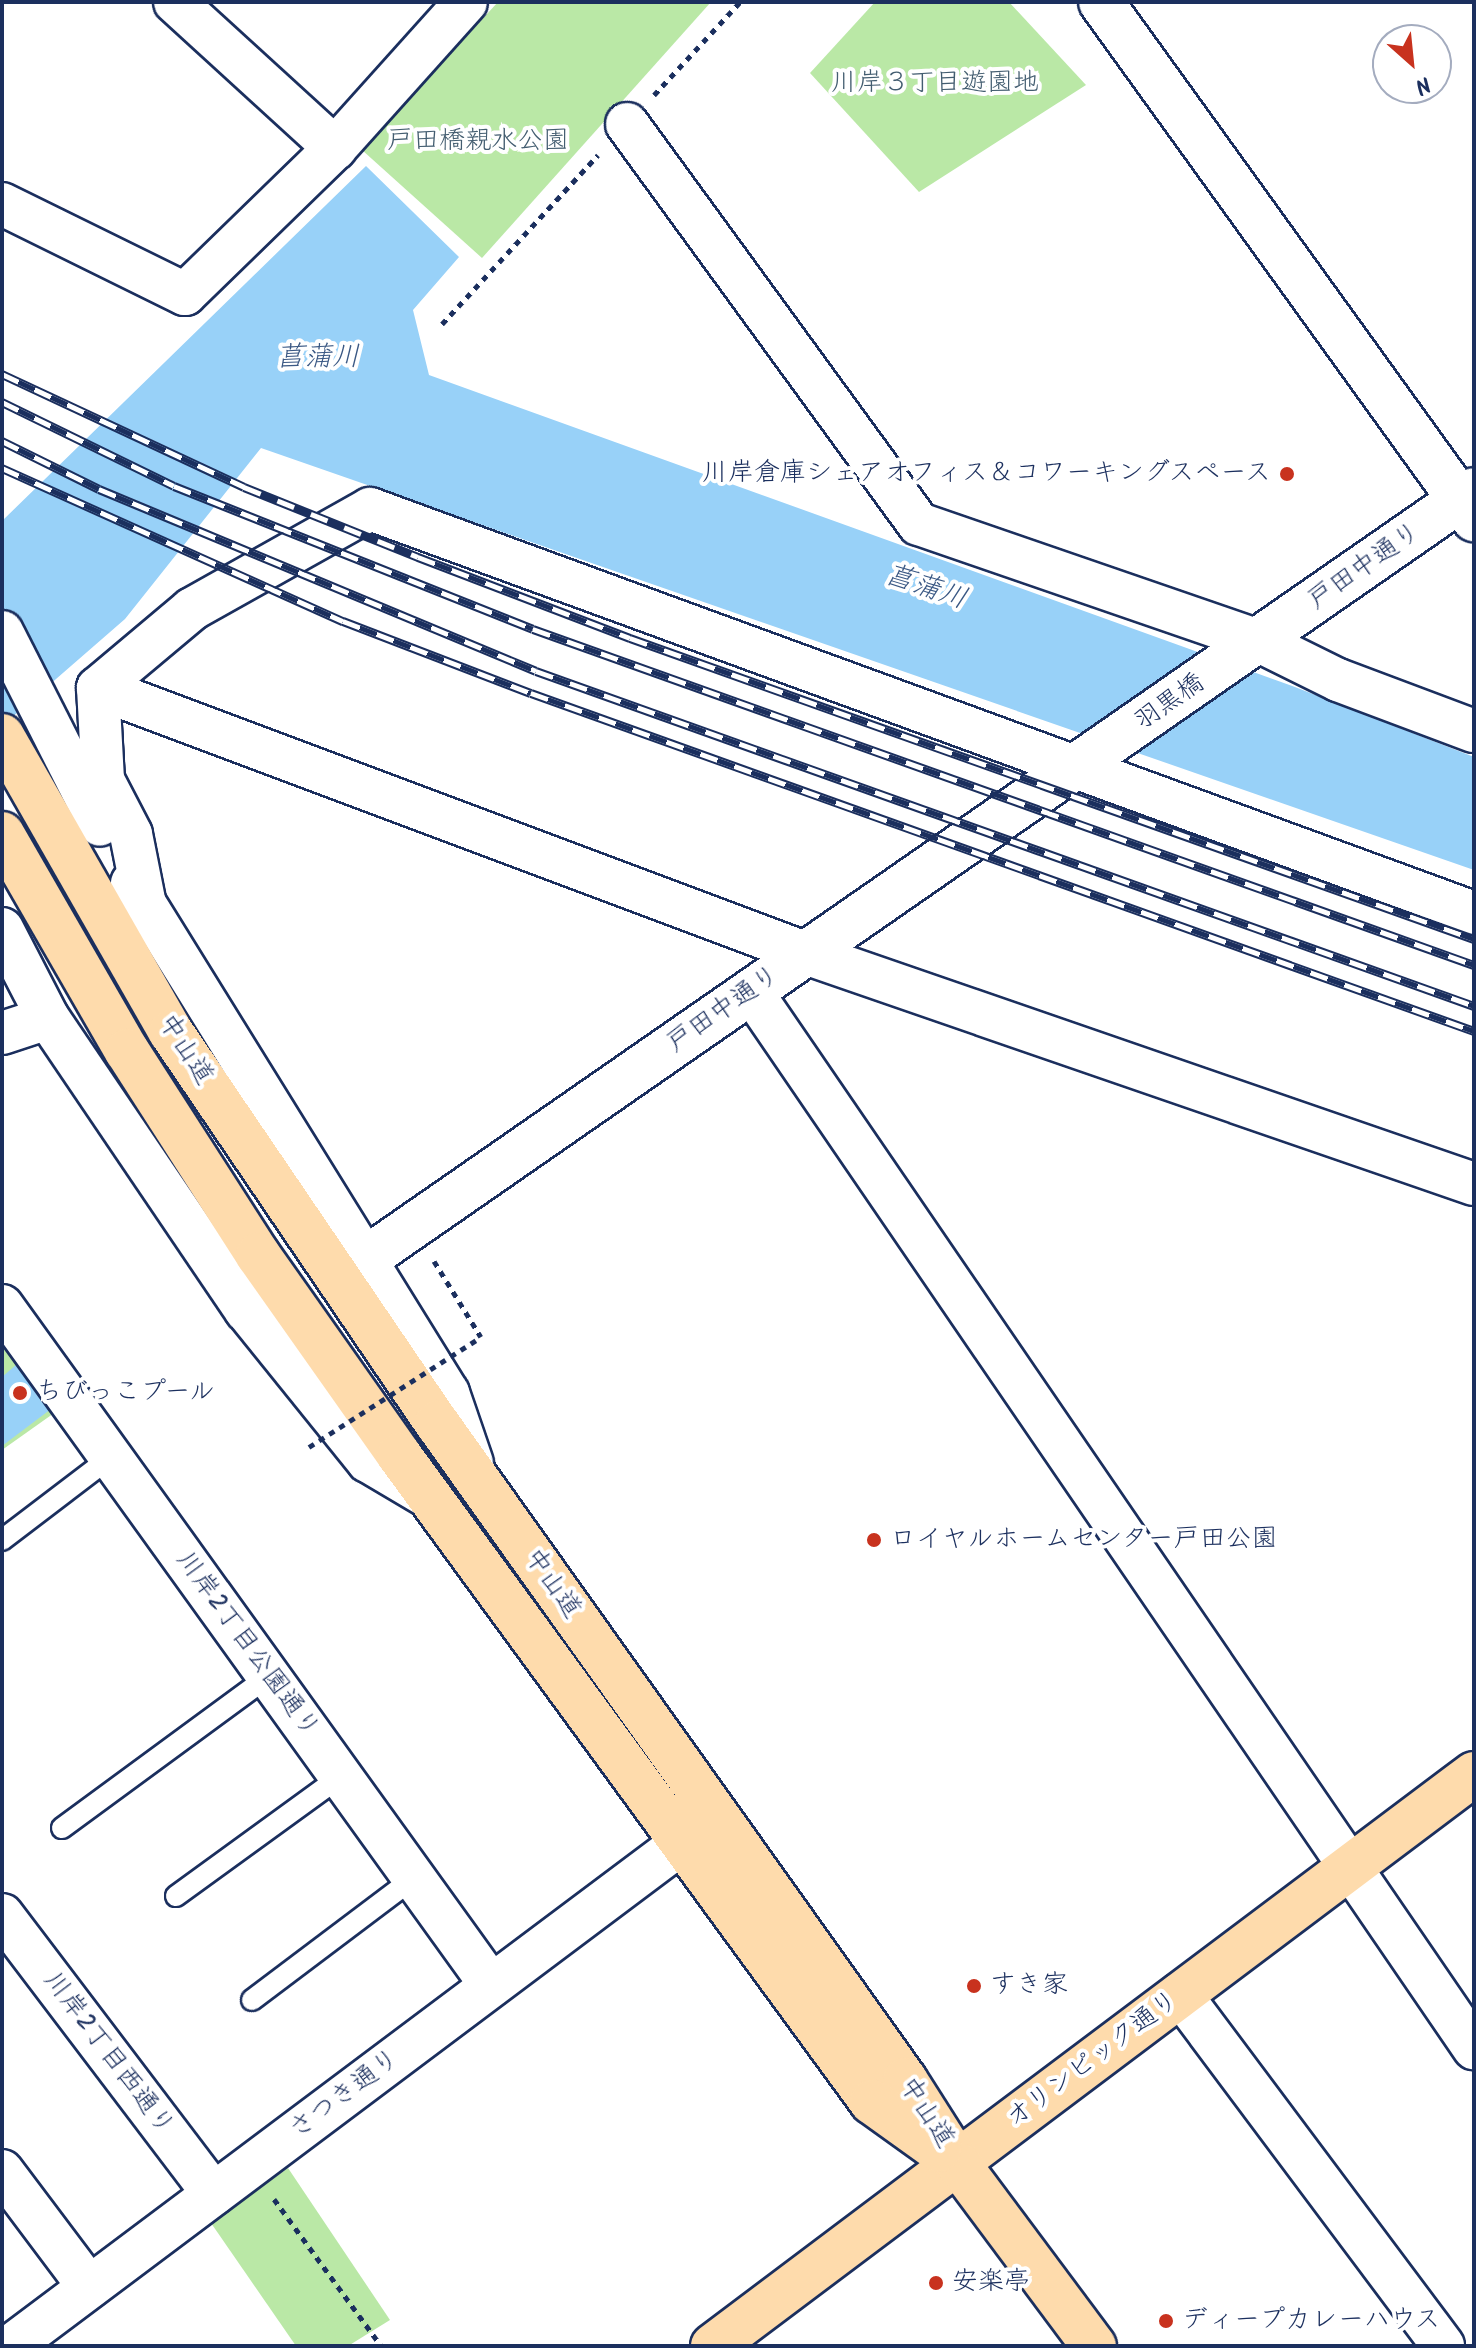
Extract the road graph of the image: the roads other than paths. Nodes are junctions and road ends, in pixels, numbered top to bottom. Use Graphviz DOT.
graph roads {
  1 [pos="175,2"];
  2 [pos="466,2"];
  3 [pos="1109,5"];
  4 [pos="627,124"];
  5 [pos="335,148"];
  6 [pos="2,204"];
  7 [pos="1470,503"];
  8 [pos="2,632"];
  9 [pos="1258,642"];
  10 [pos="98,688"];
  11 [pos="1474,731"];
  12 [pos="6,743"];
  13 [pos="1082,765"];
  14 [pos="2,834"];
  15 [pos="145,905"];
  16 [pos="1474,913"];
  17 [pos="2,929"];
  18 [pos="805,953"];
  19 [pos="2,989"];
  20 [pos="751,991"];
  21 [pos="26,1025"];
  22 [pos="1474,1184"];
  23 [pos="367,1258"];
  24 [pos="2,1306"];
  25 [pos="111,1457"];
  26 [pos="478,1479"];
  27 [pos="429,1497"];
  28 [pos="2,1540"];
  29 [pos="269,1676"];
  30 [pos="1474,1774"];
  31 [pos="341,1776"];
  32 [pos="62,1828"];
  33 [pos="679,1845"];
  34 [pos="1352,1864"];
  35 [pos="414,1878"];
  36 [pos="176,1896"];
  37 [pos="2,1915"];
  38 [pos="491,1985"];
  39 [pos="1180,1994"];
  40 [pos="252,2000"];
  41 [pos="1474,2048"];
  42 [pos="959,2165"];
  43 [pos="2,2171"];
  44 [pos="214,2194"];
  45 [pos="89,2287"];
  46 [pos="11,2346"];
  47 [pos="713,2346"];
  48 [pos="1094,2346"];
  49 [pos="1443,2346"];
  1 -- 5 [label="street"];
  2 -- 5 [label="street"];
  3 -- 7 [label="street"];
  4 -- 9 [label="street"];
  5 -- 6 [label="street"];
  7 -- 9 [label="street, 戸田中通り"];
  8 -- 15 [label="street"];
  9 -- 11 [label="street"];
  9 -- 13 [label="street, 羽黒橋"];
  10 -- 13 [label="street"];
  10 -- 15 [label="street"];
  10 -- 18 [label="street"];
  12 -- 26 [label="main road, 中山道"];
  13 -- 16 [label="street"];
  13 -- 18 [label="street, 戸田中通り"];
  14 -- 27 [label="main road, 中山道"];
  15 -- 23 [label="street"];
  17 -- 21 [label="street"];
  18 -- 20 [label="street, 戸田中通り"];
  18 -- 22 [label="street"];
  19 -- 21 [label="street"];
  20 -- 23 [label="street, 戸田中通り"];
  20 -- 34 [label="street"];
  21 -- 27 [label="street"];
  23 -- 26 [label="street"];
  24 -- 25 [label="street, 川岸2丁目公園通り"];
  25 -- 28 [label="lane"];
  25 -- 29 [label="street, 川岸2丁目公園通り"];
  26 -- 42 [label="main road, 中山道"];
  27 -- 33 [label="main road, 中山道"];
  29 -- 31 [label="street, 川岸2丁目公園通り"];
  29 -- 32 [label="lane"];
  30 -- 34 [label="main road, オリンピック通り"];
  31 -- 35 [label="street, 川岸2丁目公園通り"];
  31 -- 36 [label="lane"];
  33 -- 38 [label="street, さつき通り"];
  33 -- 42 [label="main road, 中山道"];
  34 -- 39 [label="main road, オリンピック通り"];
  34 -- 41 [label="street"];
  35 -- 38 [label="street, 川岸2丁目公園通り"];
  35 -- 40 [label="lane"];
  37 -- 44 [label="street, 川岸2丁目西通り"];
  38 -- 44 [label="street, さつき通り"];
  39 -- 42 [label="main road, オリンピック通り"];
  39 -- 49 [label="street"];
  42 -- 47 [label="main road, オリンピック通り"];
  42 -- 48 [label="main road"];
  43 -- 45 [label="street"];
  44 -- 45 [label="street, さつき通り"];
  45 -- 46 [label="street, さつき通り"];
}
